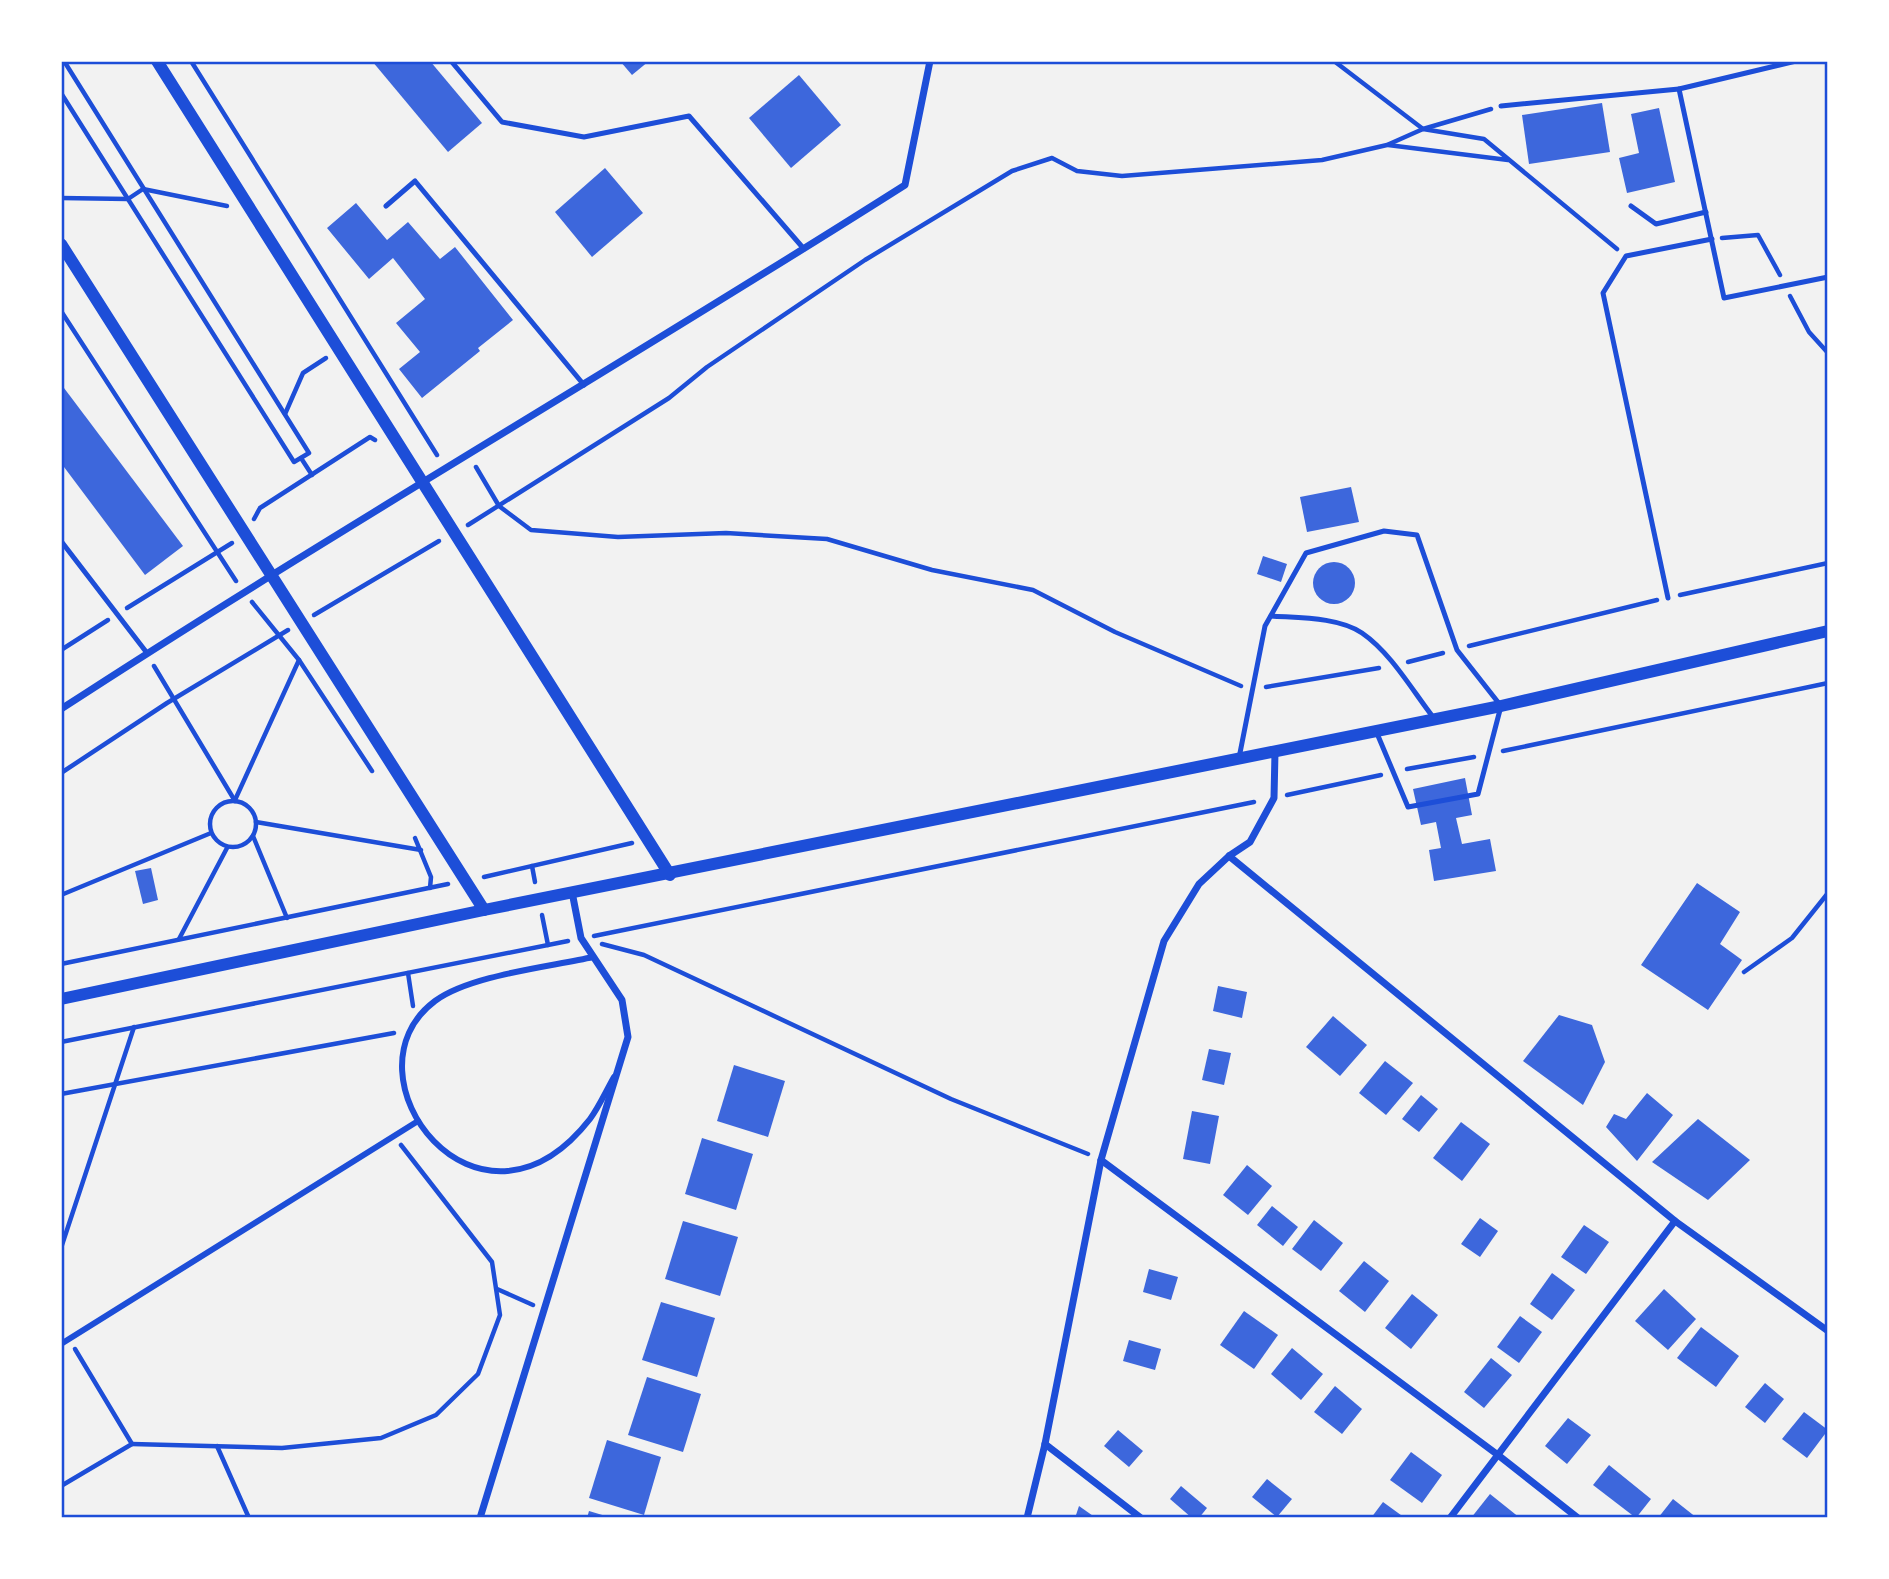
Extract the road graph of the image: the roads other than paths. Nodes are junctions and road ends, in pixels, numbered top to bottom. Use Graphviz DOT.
graph roads {
  1 [pos="157,61"];
  2 [pos="451,61"];
  3 [pos="930,61"];
  4 [pos="1797,61"];
  5 [pos="1679,89"];
  6 [pos="1501,106"];
  7 [pos="386,206"];
  8 [pos="1631,206"];
  9 [pos="1706,212"];
  10 [pos="1712,239"];
  11 [pos="61,244"];
  12 [pos="804,249"];
  13 [pos="1828,277"];
  14 [pos="584,385"];
  15 [pos="422,481"];
  16 [pos="61,541"];
  17 [pos="271,575"];
  18 [pos="1668,598"];
  19 [pos="1271,616"];
  20 [pos="1828,631"];
  21 [pos="147,653"];
  22 [pos="1501,706"];
  23 [pos="61,709"];
  24 [pos="1434,719"];
  25 [pos="1376,731"];
  26 [pos="1275,751"];
  27 [pos="1240,758"];
  28 [pos="1229,856"];
  29 [pos="670,874"];
  30 [pos="572,892"];
  31 [pos="484,910"];
  32 [pos="593,957"];
  33 [pos="61,999"];
  34 [pos="618,1070"];
  35 [pos="418,1121"];
  36 [pos="1101,1160"];
  37 [pos="1675,1221"];
  38 [pos="1828,1331"];
  39 [pos="61,1344"];
  40 [pos="1045,1444"];
  41 [pos="1498,1455"];
  42 [pos="480,1518"];
  43 [pos="1027,1518"];
  44 [pos="1141,1518"];
  45 [pos="1450,1518"];
  46 [pos="1578,1518"];
  1 -- 15 [label="street"];
  2 -- 12 [label="lane"];
  3 -- 12 [label="street"];
  4 -- 5 [label="lane"];
  5 -- 6 [label="lane"];
  5 -- 9 [label="lane"];
  7 -- 14 [label="lane"];
  8 -- 9 [label="lane"];
  9 -- 10 [label="lane"];
  10 -- 13 [label="lane"];
  10 -- 18 [label="lane"];
  11 -- 17 [label="street"];
  12 -- 14 [label="street"];
  14 -- 15 [label="street"];
  15 -- 17 [label="street"];
  15 -- 29 [label="street"];
  16 -- 21 [label="lane"];
  17 -- 21 [label="street"];
  17 -- 31 [label="street"];
  19 -- 22 [label="lane"];
  19 -- 24 [label="lane"];
  19 -- 27 [label="lane"];
  20 -- 22 [label="street"];
  21 -- 23 [label="street"];
  22 -- 24 [label="street"];
  22 -- 25 [label="lane"];
  24 -- 25 [label="street"];
  25 -- 26 [label="street"];
  26 -- 27 [label="street"];
  26 -- 28 [label="street"];
  27 -- 29 [label="street"];
  28 -- 36 [label="street"];
  28 -- 37 [label="street"];
  29 -- 30 [label="street"];
  30 -- 31 [label="street"];
  30 -- 32 [label="street"];
  31 -- 33 [label="street"];
  32 -- 34 [label="street"];
  32 -- 35 [label="street"];
  34 -- 35 [label="street"];
  34 -- 42 [label="street"];
  35 -- 39 [label="street"];
  36 -- 40 [label="street"];
  36 -- 41 [label="street"];
  37 -- 38 [label="street"];
  37 -- 41 [label="street"];
  40 -- 43 [label="street"];
  40 -- 44 [label="street"];
  41 -- 45 [label="street"];
  41 -- 46 [label="street"];
}
